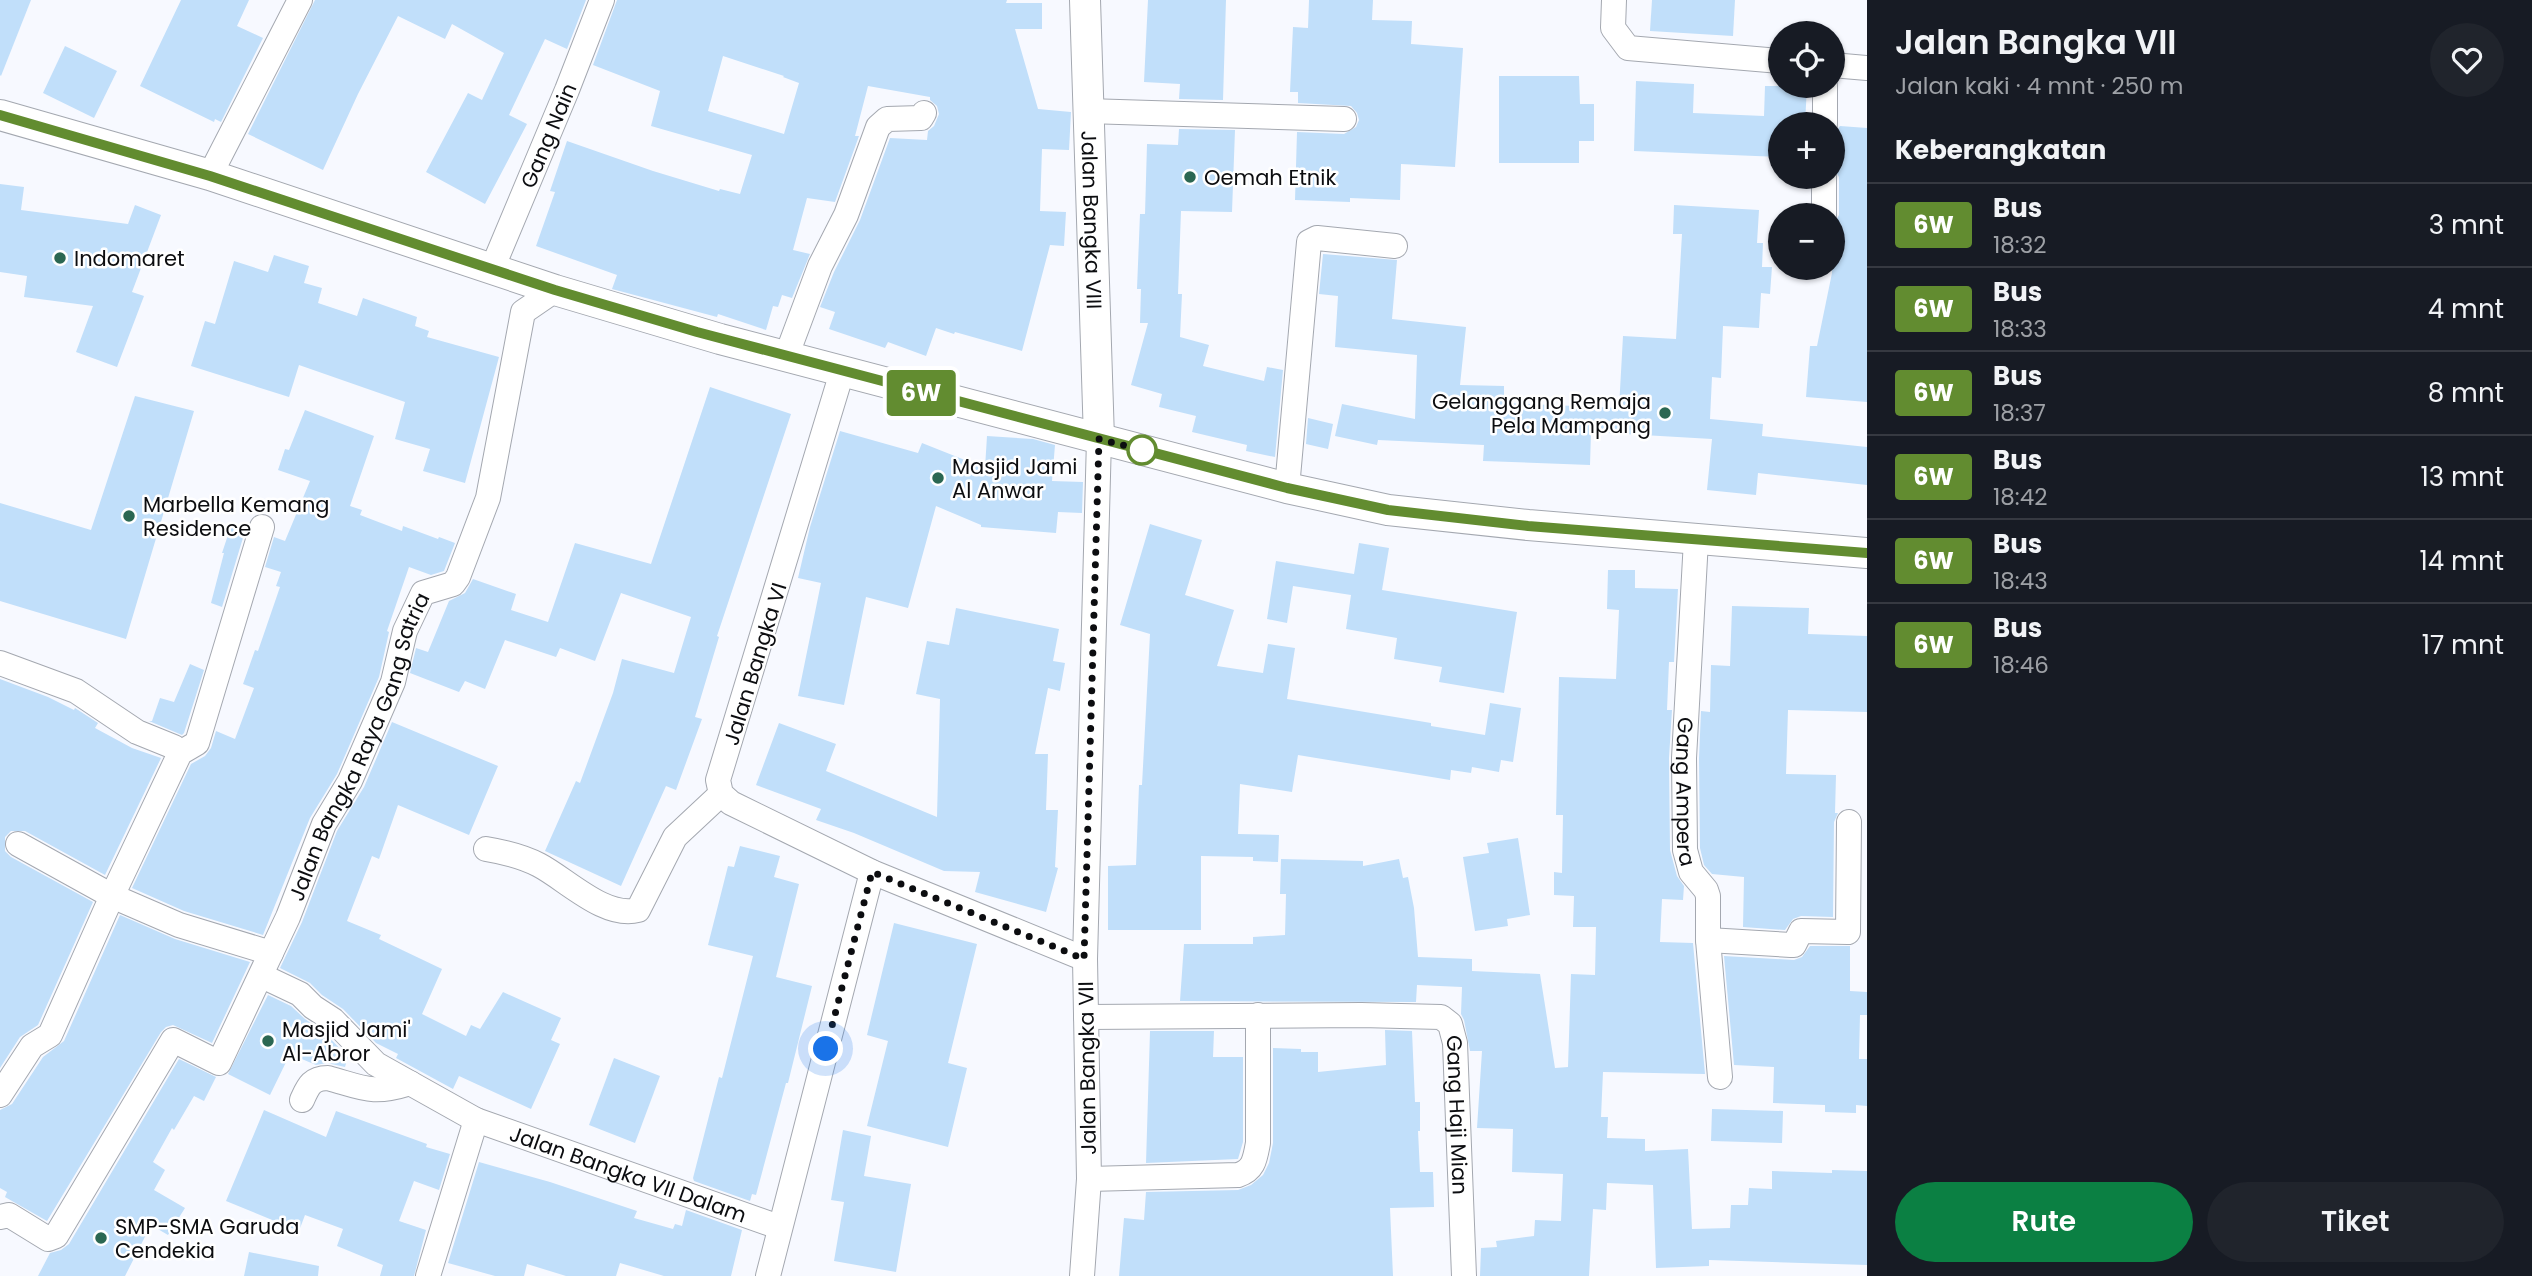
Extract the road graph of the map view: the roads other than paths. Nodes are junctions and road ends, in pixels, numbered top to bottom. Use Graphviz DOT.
graph roads {
  1 [pos="300,0"];
  2 [pos="601,0"];
  3 [pos="1085,0"];
  4 [pos="1614,0"];
  5 [pos="1768,60"];
  6 [pos="1845,66"];
  7 [pos="1867,68"];
  8 [pos="1087,111"];
  9 [pos="924,113"];
  10 [pos="0,115"];
  11 [pos="1344,119"];
  12 [pos="210,176"];
  13 [pos="1395,246"];
  14 [pos="492,269"];
  15 [pos="555,290"];
  16 [pos="786,357"];
  17 [pos="842,372"];
  18 [pos="1099,439"];
  19 [pos="1287,488"];
  20 [pos="262,527"];
  21 [pos="1696,540"];
  22 [pos="1867,553"];
  23 [pos="0,663"];
  24 [pos="180,753"];
  25 [pos="721,794"];
  26 [pos="1849,821"];
  27 [pos="18,844"];
  28 [pos="486,849"];
  29 [pos="872,872"];
  30 [pos="112,896"];
  31 [pos="1708,940"];
  32 [pos="271,953"];
  33 [pos="1084,959"];
  34 [pos="262,976"];
  35 [pos="1258,1015"];
  36 [pos="1086,1017"];
  37 [pos="1720,1077"];
  38 [pos="410,1083"];
  39 [pos="0,1095"];
  40 [pos="302,1100"];
  41 [pos="476,1120"];
  42 [pos="1089,1179"];
  43 [pos="0,1217"];
  44 [pos="779,1227"];
  45 [pos="428,1276"];
  46 [pos="768,1276"];
  47 [pos="1082,1276"];
  48 [pos="1464,1276"];
  1 -- 12 [label="street"];
  2 -- 14 [label="street, Gang Nain"];
  3 -- 8 [label="street, Jalan Bangka VIII"];
  4 -- 5 [label="street"];
  6 -- 7 [label="street"];
  8 -- 11 [label="street"];
  8 -- 18 [label="street, Jalan Bangka VIII"];
  9 -- 16 [label="street"];
  10 -- 12 [label="street"];
  12 -- 14 [label="street"];
  13 -- 19 [label="street"];
  14 -- 15 [label="street"];
  15 -- 16 [label="street"];
  15 -- 32 [label="street, Jalan Bangka Raya Gang Satria"];
  16 -- 17 [label="street"];
  17 -- 18 [label="street"];
  17 -- 25 [label="street, Jalan Bangka VI"];
  18 -- 19 [label="street"];
  18 -- 33 [label="street, Jalan Bangka VII"];
  19 -- 21 [label="street"];
  20 -- 24 [label="street"];
  21 -- 22 [label="street"];
  21 -- 31 [label="street, Gang Ampera"];
  23 -- 24 [label="street"];
  24 -- 30 [label="street"];
  25 -- 28 [label="street"];
  25 -- 29 [label="street"];
  26 -- 31 [label="street"];
  27 -- 30 [label="street"];
  29 -- 33 [label="street"];
  29 -- 44 [label="street"];
  30 -- 32 [label="street"];
  30 -- 39 [label="street"];
  31 -- 37 [label="street, Gang Ampera"];
  32 -- 34 [label="street, Jalan Bangka Raya Gang Satria"];
  33 -- 36 [label="street, Jalan Bangka VII"];
  34 -- 38 [label="street, Jalan Bangka VII Dalam"];
  34 -- 43 [label="street"];
  35 -- 36 [label="street"];
  35 -- 42 [label="street"];
  35 -- 48 [label="street, Gang Haji Mian"];
  36 -- 42 [label="street, Jalan Bangka VII"];
  38 -- 40 [label="street"];
  38 -- 41 [label="street, Jalan Bangka VII Dalam"];
  41 -- 44 [label="street, Jalan Bangka VII Dalam"];
  41 -- 45 [label="street"];
  42 -- 47 [label="street, Jalan Bangka VII"];
  44 -- 46 [label="street"];
}
